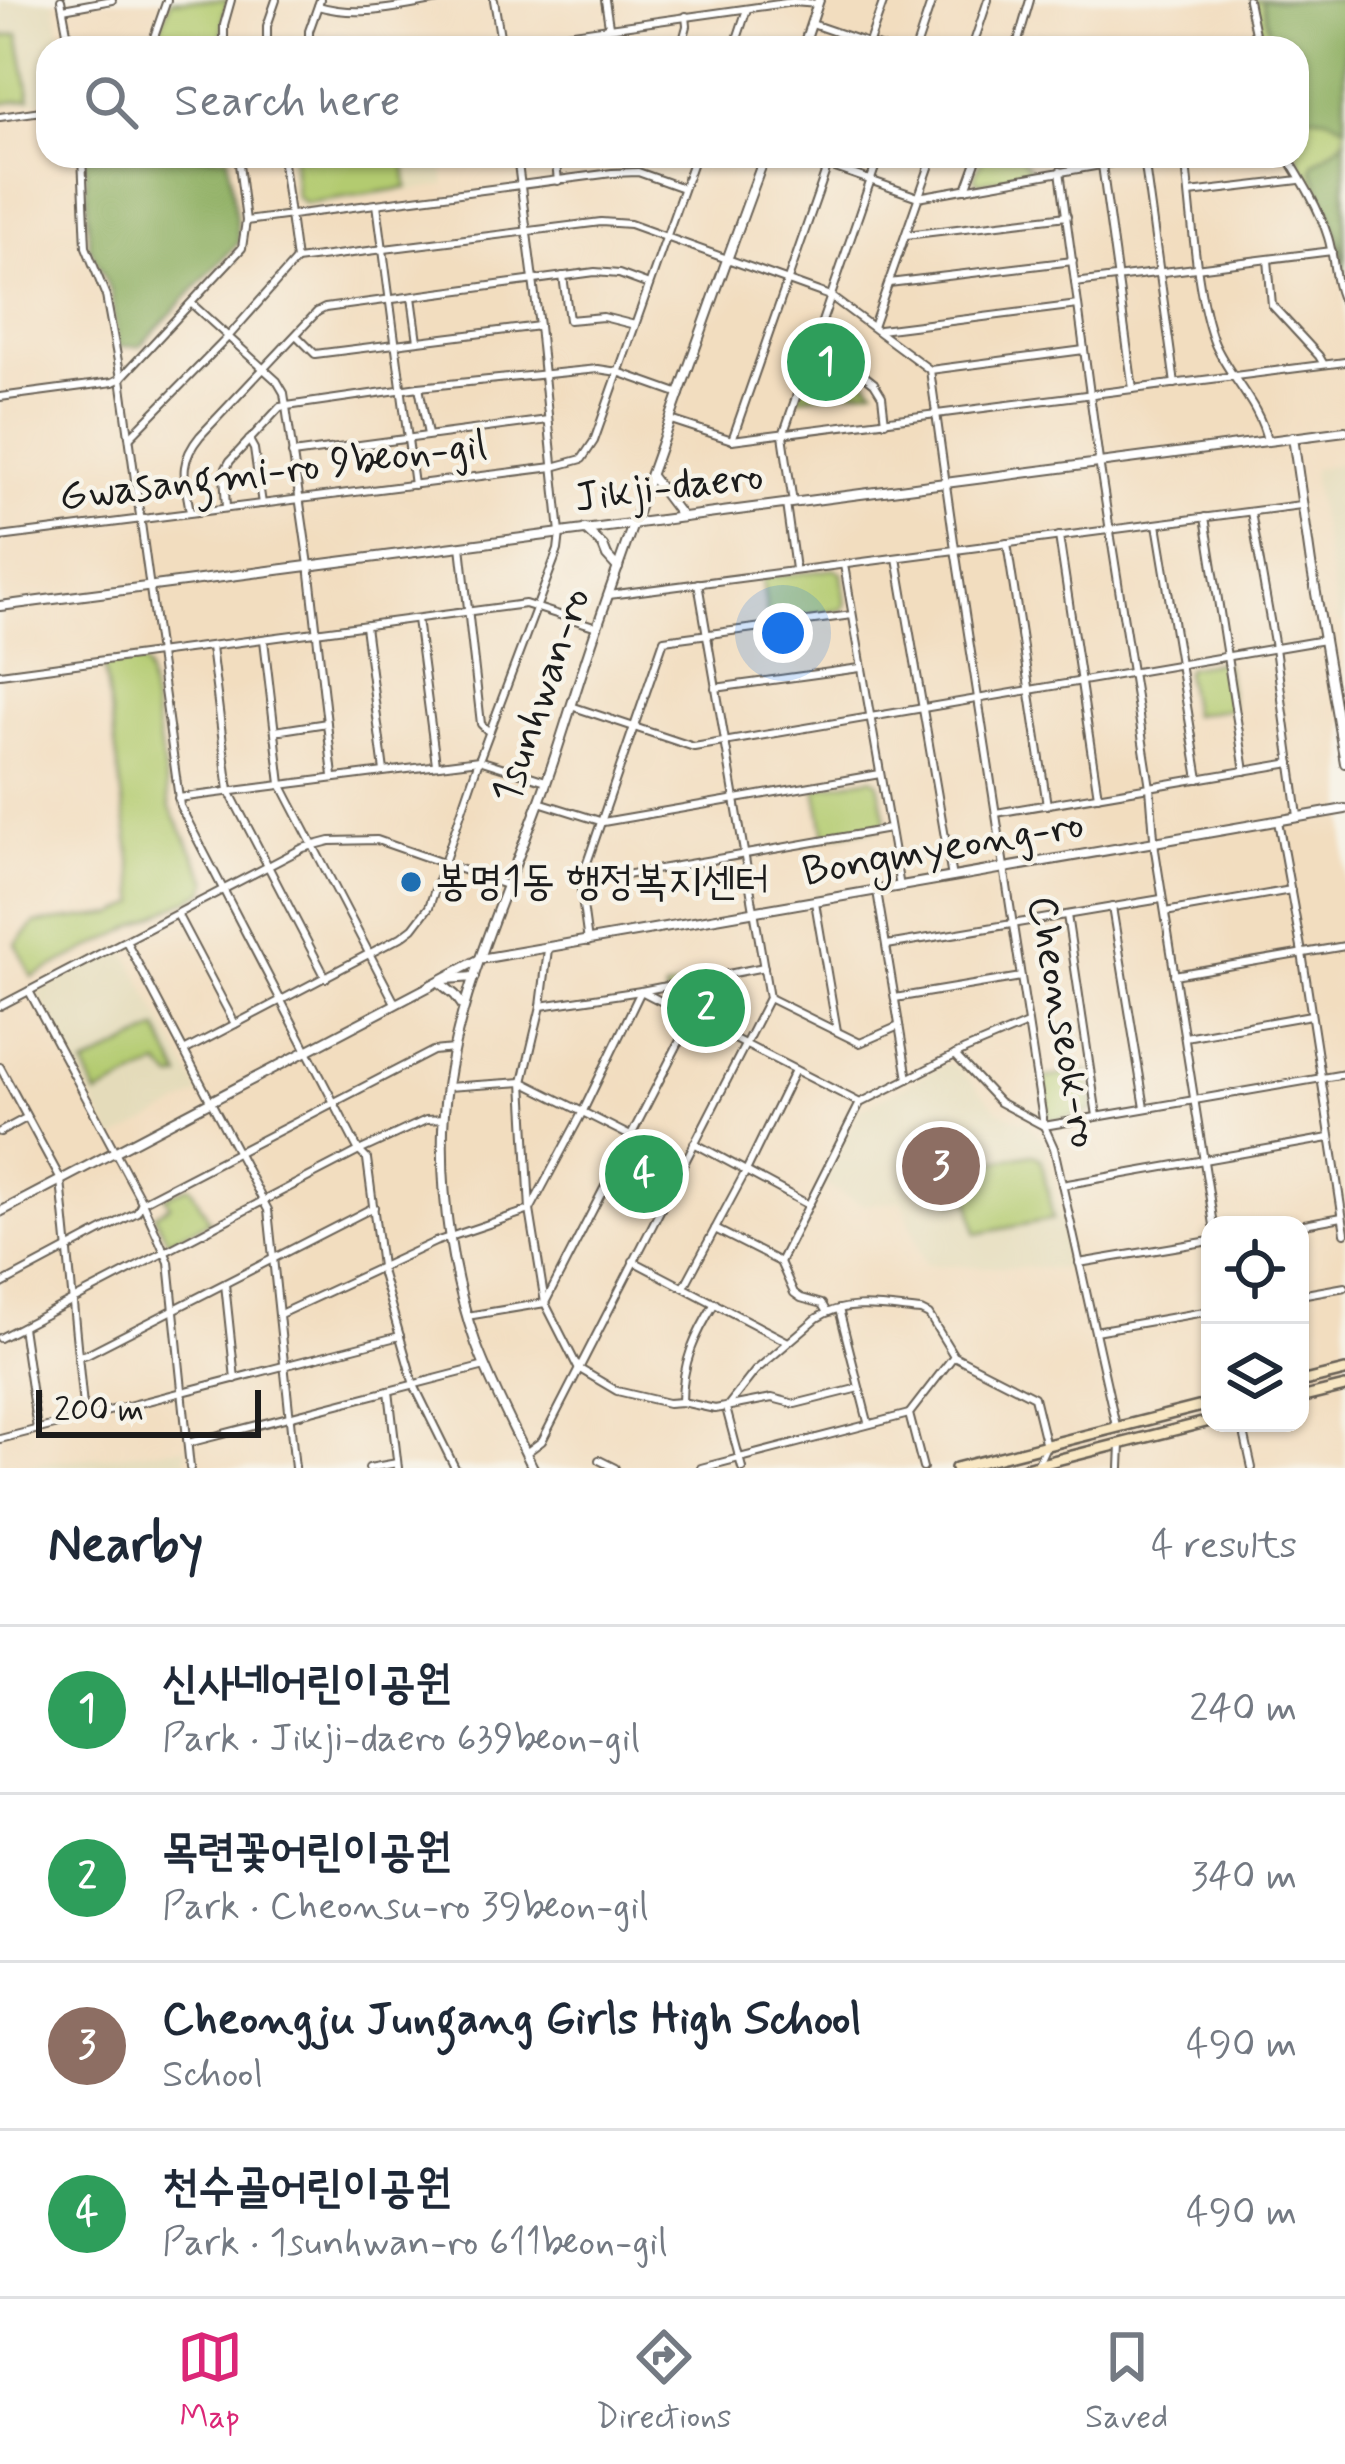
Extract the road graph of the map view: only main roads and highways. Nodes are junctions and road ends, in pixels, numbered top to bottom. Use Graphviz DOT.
graph roads {
  1 [pos="1345,1371"];
  2 [pos="1309,1380"];
  3 [pos="1345,1387"];
  4 [pos="1309,1396"];
  5 [pos="1201,1406"];
  6 [pos="1201,1423"];
  7 [pos="1037,1460"];
  8 [pos="956,1468"];
  1 -- 2 [label="main road"];
  3 -- 4 [label="main road"];
  5 -- 7 [label="main road"];
  6 -- 7 [label="main road"];
  7 -- 8 [label="main road"];
}
